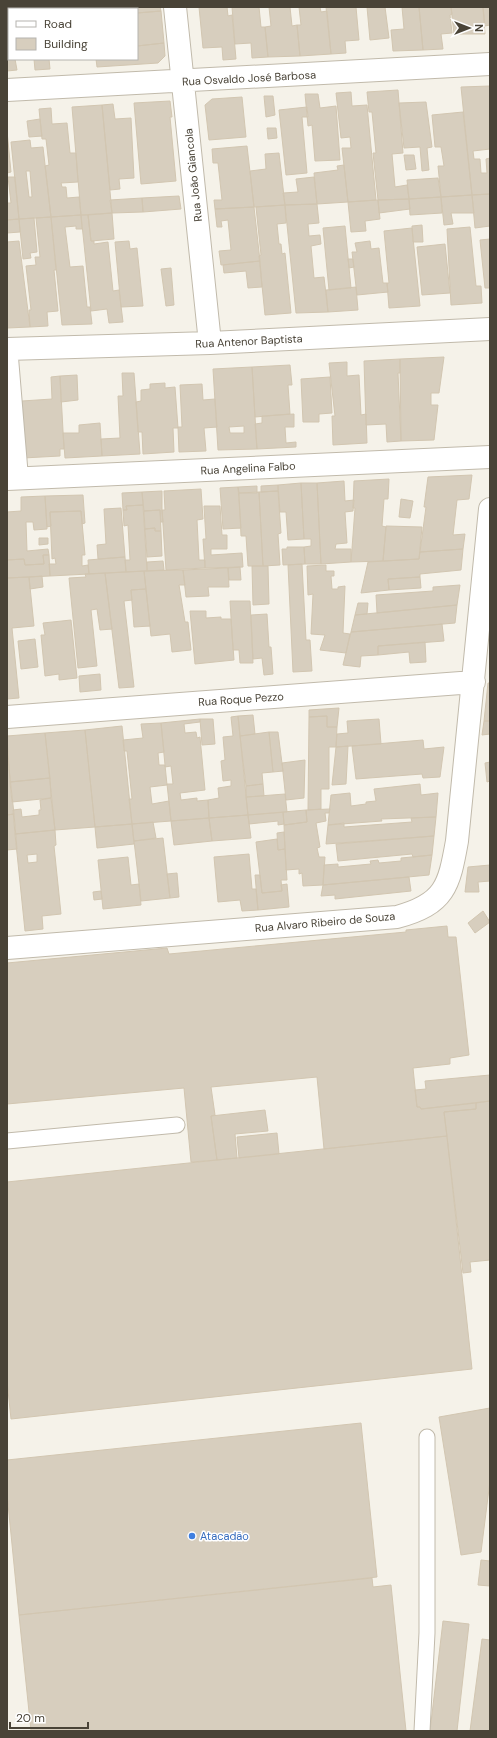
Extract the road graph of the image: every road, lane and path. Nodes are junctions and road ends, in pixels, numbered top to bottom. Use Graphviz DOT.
graph roads {
  1 [pos="175,7"];
  2 [pos="490,64"];
  3 [pos="183,82"];
  4 [pos="7,90"];
  5 [pos="490,329"];
  6 [pos="210,343"];
  7 [pos="7,349"];
  8 [pos="7,358"];
  9 [pos="490,457"];
  10 [pos="12,479"];
  11 [pos="490,509"];
  12 [pos="474,682"];
  13 [pos="7,717"];
  14 [pos="7,948"];
  15 [pos="177,1125"];
  16 [pos="7,1141"];
  17 [pos="427,1437"];
  18 [pos="422,1731"];
  1 -- 3 [label="street, Rua João Giancola"];
  2 -- 3 [label="street, Rua Osvaldo José Barbosa"];
  3 -- 4 [label="street, Rua Osvaldo José Barbosa"];
  3 -- 6 [label="street, Rua João Giancola"];
  5 -- 6 [label="street, Rua Antenor Baptista"];
  6 -- 7 [label="street, Rua Antenor Baptista"];
  8 -- 10 [label="street"];
  9 -- 10 [label="street, Rua Angelina Falbo"];
  11 -- 12 [label="street, Rua Alvaro Ribeiro de Souza"];
  12 -- 13 [label="street, Rua Roque Pezzo"];
  12 -- 14 [label="street, Rua Alvaro Ribeiro de Souza"];
  15 -- 16 [label="lane"];
  17 -- 18 [label="lane"];
}
